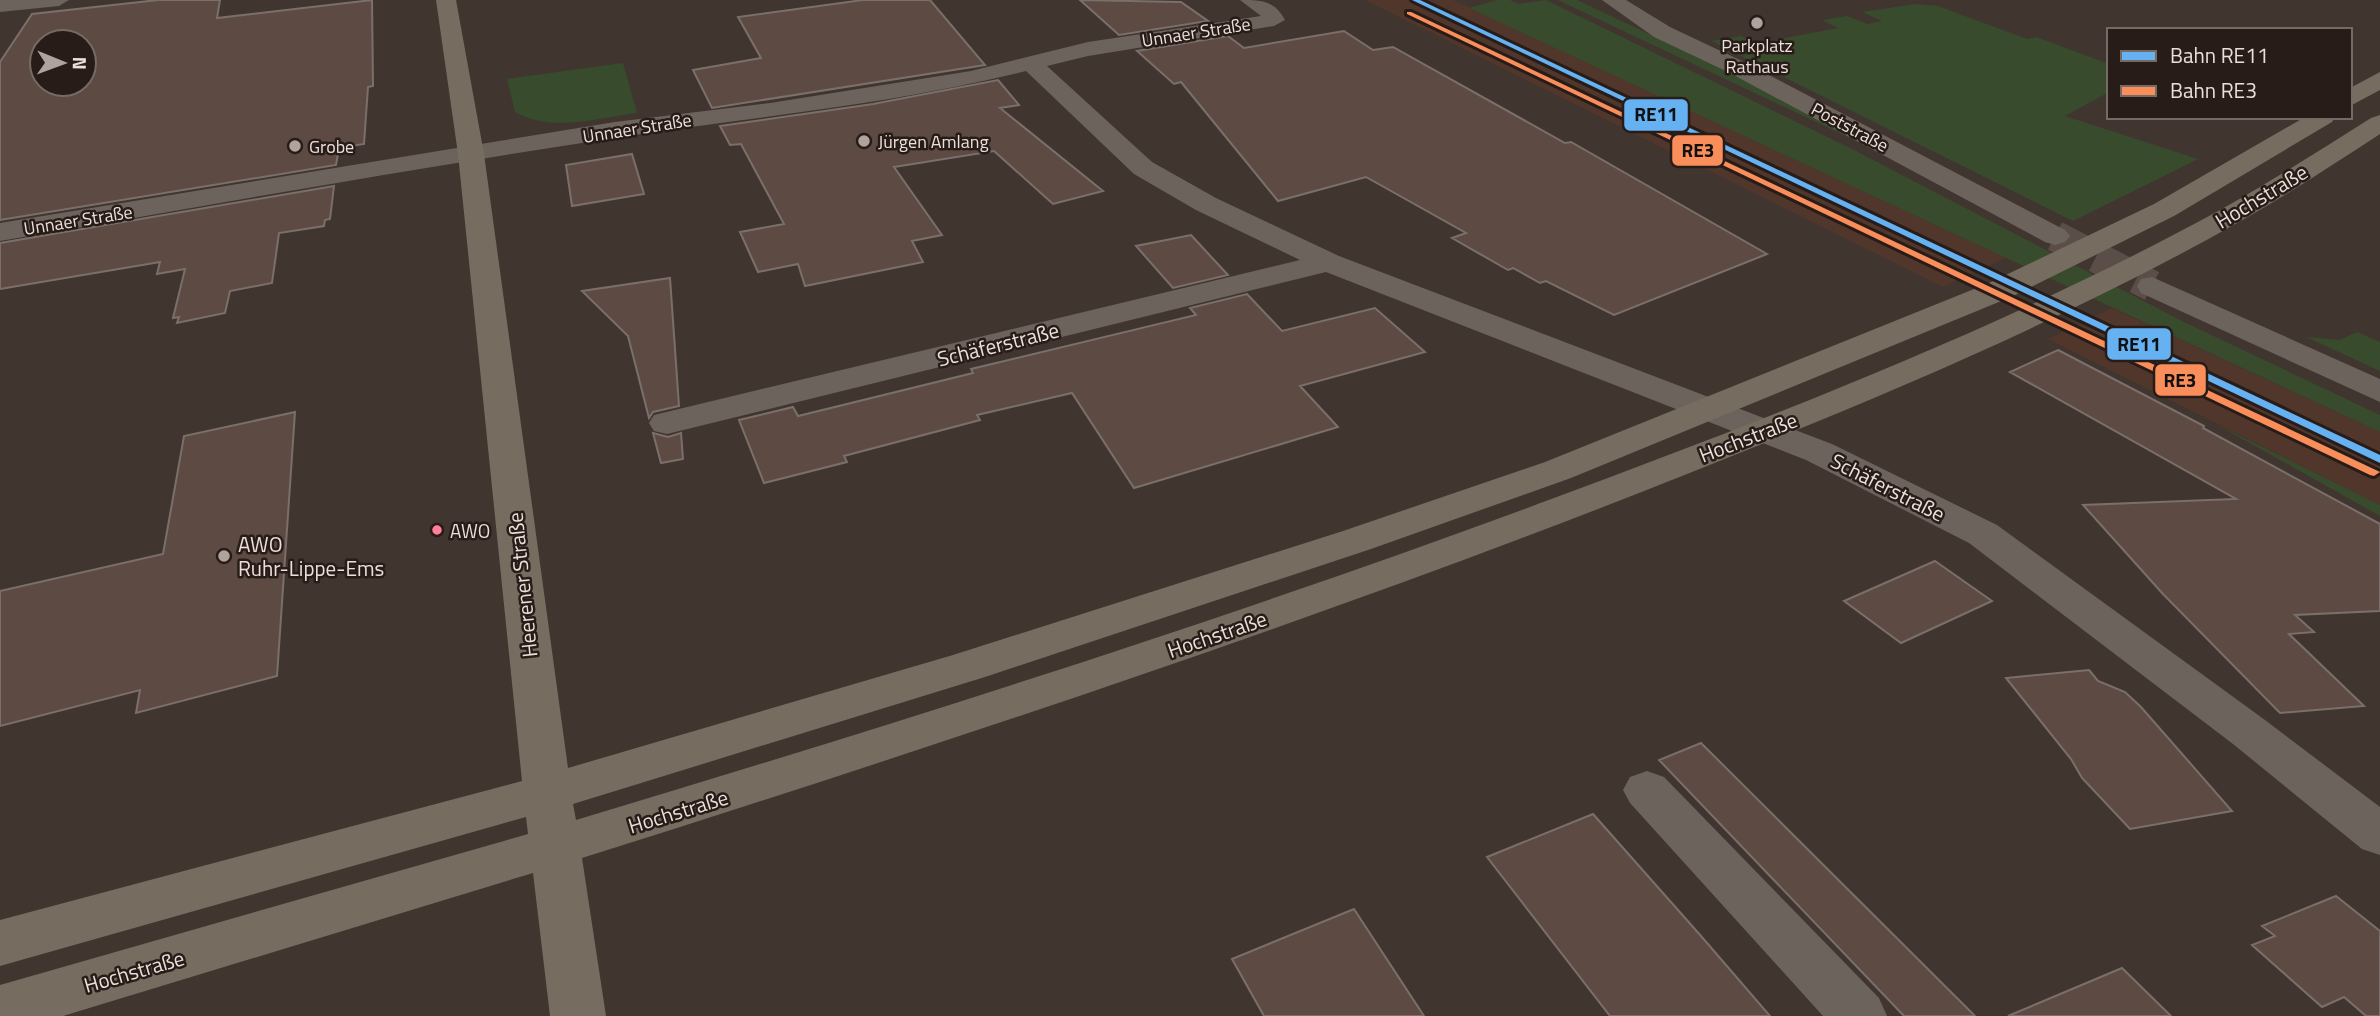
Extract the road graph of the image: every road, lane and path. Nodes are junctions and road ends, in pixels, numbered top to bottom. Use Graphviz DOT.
graph roads {
  1 [pos="59,0"];
  2 [pos="446,0"];
  3 [pos="1250,0"];
  4 [pos="1603,2"];
  5 [pos="0,6"];
  6 [pos="1030,63"];
  7 [pos="2380,79"];
  8 [pos="2352,99"];
  9 [pos="2320,119"];
  10 [pos="2380,123"];
  11 [pos="471,154"];
  12 [pos="0,232"];
  13 [pos="2055,236"];
  14 [pos="1328,262"];
  15 [pos="2152,286"];
  16 [pos="2380,392"];
  17 [pos="667,422"];
  18 [pos="1647,790"];
  19 [pos="2380,835"];
  20 [pos="0,943"];
  21 [pos="0,1010"];
  22 [pos="578,1016"];
  23 [pos="1858,1016"];
  1 -- 5 [label="street"];
  2 -- 11 [label="main road, Heerener Straße"];
  3 -- 6 [label="street, Unnaer Straße"];
  4 -- 13 [label="street, Poststraße"];
  6 -- 11 [label="street, Unnaer Straße"];
  6 -- 14 [label="street, Schäferstraße"];
  7 -- 8 [label="main road"];
  9 -- 20 [label="main road, Hochstraße"];
  10 -- 21 [label="main road, Hochstraße"];
  11 -- 12 [label="street, Unnaer Straße"];
  11 -- 22 [label="main road, Heerener Straße"];
  14 -- 17 [label="street, Schäferstraße"];
  14 -- 19 [label="street, Schäferstraße"];
  15 -- 16 [label="street"];
  18 -- 23 [label="street"];
}
